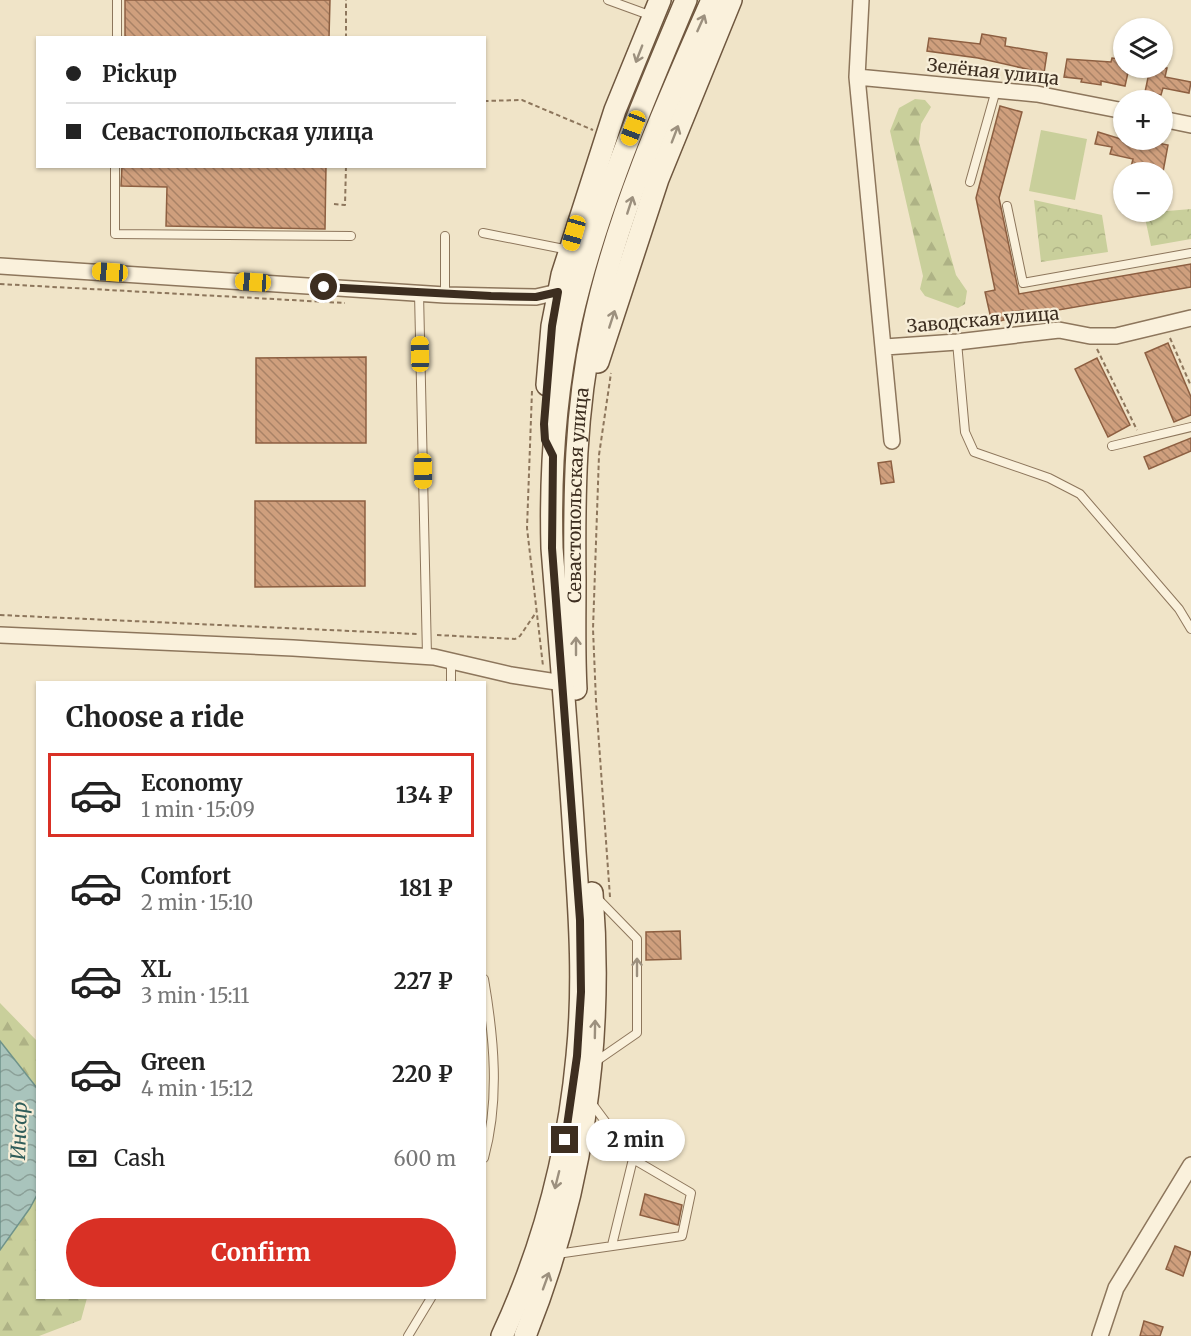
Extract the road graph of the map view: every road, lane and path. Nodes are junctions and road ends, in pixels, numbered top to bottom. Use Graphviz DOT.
graph roads {
  1 [pos="117,0"];
  2 [pos="346,0"];
  3 [pos="608,0"];
  4 [pos="686,0"];
  5 [pos="712,0"];
  6 [pos="731,0"];
  7 [pos="861,0"];
  8 [pos="657,8"];
  9 [pos="117,36"];
  10 [pos="346,36"];
  11 [pos="857,78"];
  12 [pos="996,90"];
  13 [pos="486,100"];
  14 [pos="1113,109"];
  15 [pos="1173,121"];
  16 [pos="1191,125"];
  17 [pos="593,130"];
  18 [pos="115,168"];
  19 [pos="345,168"];
  20 [pos="970,182"];
  21 [pos="334,204"];
  22 [pos="1006,206"];
  23 [pos="483,233"];
  24 [pos="351,236"];
  25 [pos="445,236"];
  26 [pos="579,252"];
  27 [pos="1191,253"];
  28 [pos="0,266"];
  29 [pos="0,284"];
  30 [pos="558,292"];
  31 [pos="419,293"];
  32 [pos="445,295"];
  33 [pos="350,304"];
  34 [pos="1191,318"];
  35 [pos="1164,325"];
  36 [pos="1090,336"];
  37 [pos="957,342"];
  38 [pos="885,347"];
  39 [pos="612,368"];
  40 [pos="1191,386"];
  41 [pos="1191,427"];
  42 [pos="1142,439"];
  43 [pos="892,441"];
  44 [pos="1112,446"];
  45 [pos="576,455"];
  46 [pos="553,456"];
  47 [pos="538,610"];
  48 [pos="0,615"];
  49 [pos="1191,629"];
  50 [pos="427,634"];
  51 [pos="0,635"];
  52 [pos="427,656"];
  53 [pos="451,659"];
  54 [pos="451,681"];
  55 [pos="563,683"];
  56 [pos="592,892"];
  57 [pos="612,915"];
  58 [pos="486,996"];
  59 [pos="591,1065"];
  60 [pos="587,1097"];
  61 [pos="486,1151"];
  62 [pos="633,1159"];
  63 [pos="1191,1165"];
  64 [pos="612,1245"];
  65 [pos="556,1254"];
  66 [pos="430,1299"];
  67 [pos="408,1336"];
  68 [pos="502,1336"];
  69 [pos="525,1336"];
  70 [pos="1100,1336"];
  1 -- 9 [label="lane"];
  2 -- 10 [label="path"];
  3 -- 8 [label="lane"];
  4 -- 26 [label="main road"];
  45 -- 5 [label="main road, Севастопольская улица, one-way"];
  45 -- 6 [label="main road, one-way"];
  7 -- 11 [label="street"];
  8 -- 26 [label="main road, one-way"];
  11 -- 12 [label="street, Зелёная улица"];
  11 -- 38 [label="street"];
  12 -- 14 [label="street, Зелёная улица"];
  12 -- 20 [label="lane"];
  13 -- 17 [label="path"];
  15 -- 16 [label="street"];
  18 -- 24 [label="lane"];
  19 -- 21 [label="path"];
  22 -- 27 [label="lane"];
  23 -- 26 [label="lane"];
  25 -- 32 [label="lane"];
  26 -- 30 [label="main road"];
  26 -- 46 [label="main road, Севастопольская улица"];
  28 -- 31 [label="street"];
  29 -- 33 [label="path"];
  30 -- 32 [label="street"];
  30 -- 46 [label="main road"];
  31 -- 32 [label="street"];
  31 -- 50 [label="lane"];
  34 -- 35 [label="street, Заводская улица"];
  35 -- 36 [label="street, Заводская улица"];
  35 -- 40 [label="path"];
  36 -- 37 [label="street, Заводская улица"];
  36 -- 42 [label="path"];
  37 -- 38 [label="street, Заводская улица"];
  37 -- 49 [label="lane"];
  38 -- 43 [label="street"];
  39 -- 57 [label="path"];
  41 -- 42 [label="lane"];
  42 -- 44 [label="lane"];
  56 -- 45 [label="main road, Севастопольская улица, one-way"];
  46 -- 55 [label="main road, Севастопольская улица"];
  47 -- 50 [label="path"];
  48 -- 50 [label="path"];
  50 -- 52 [label="lane"];
  51 -- 52 [label="street"];
  52 -- 53 [label="street"];
  53 -- 54 [label="lane"];
  53 -- 55 [label="street"];
  55 -- 68 [label="main road, Севастопольская улица, one-way"];
  56 -- 57 [label="lane"];
  59 -- 56 [label="main road, Севастопольская улица, one-way"];
  59 -- 57 [label="lane, one-way"];
  58 -- 61 [label="lane"];
  59 -- 60 [label="main road, Севастопольская улица"];
  60 -- 62 [label="lane"];
  60 -- 65 [label="main road, Севастопольская улица"];
  62 -- 64 [label="lane"];
  62 -- 64 [label="lane"];
  63 -- 70 [label="street"];
  64 -- 65 [label="lane"];
  69 -- 65 [label="main road, Севастопольская улица, one-way"];
  66 -- 67 [label="lane"];
}
